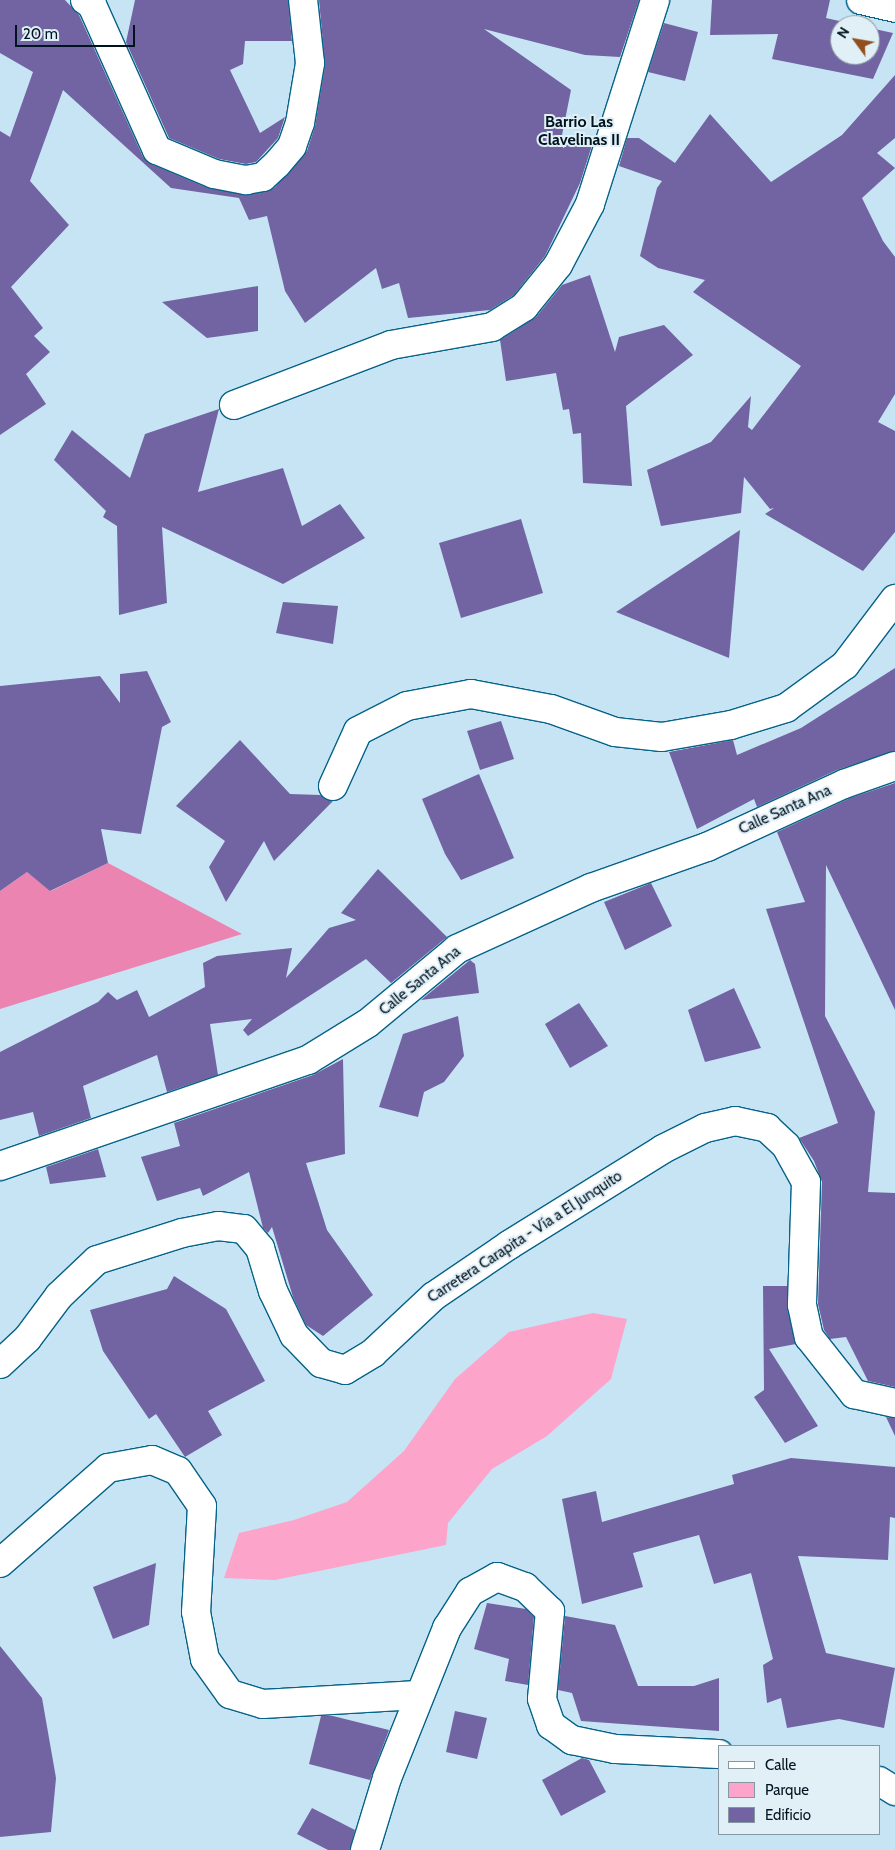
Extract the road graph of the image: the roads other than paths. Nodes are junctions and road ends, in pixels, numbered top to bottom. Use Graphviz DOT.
graph roads {
  1 [pos="85,0"];
  2 [pos="303,0"];
  3 [pos="655,0"];
  4 [pos="861,0"];
  5 [pos="895,8"];
  6 [pos="234,405"];
  7 [pos="895,599"];
  8 [pos="895,766"];
  9 [pos="333,786"];
  10 [pos="0,1166"];
  11 [pos="0,1364"];
  12 [pos="895,1403"];
  13 [pos="0,1563"];
  14 [pos="418,1696"];
  15 [pos="718,1754"];
  16 [pos="880,1781"];
  17 [pos="895,1791"];
  18 [pos="365,1850"];
  1 -- 2 [label="street"];
  3 -- 6 [label="street"];
  4 -- 5 [label="street"];
  7 -- 9 [label="street"];
  8 -- 10 [label="street, Calle Santa Ana"];
  11 -- 12 [label="street, Carretera Carapita - Vía a El Junquito"];
  13 -- 14 [label="street"];
  14 -- 15 [label="street"];
  14 -- 18 [label="street"];
  16 -- 17 [label="street"];
}
